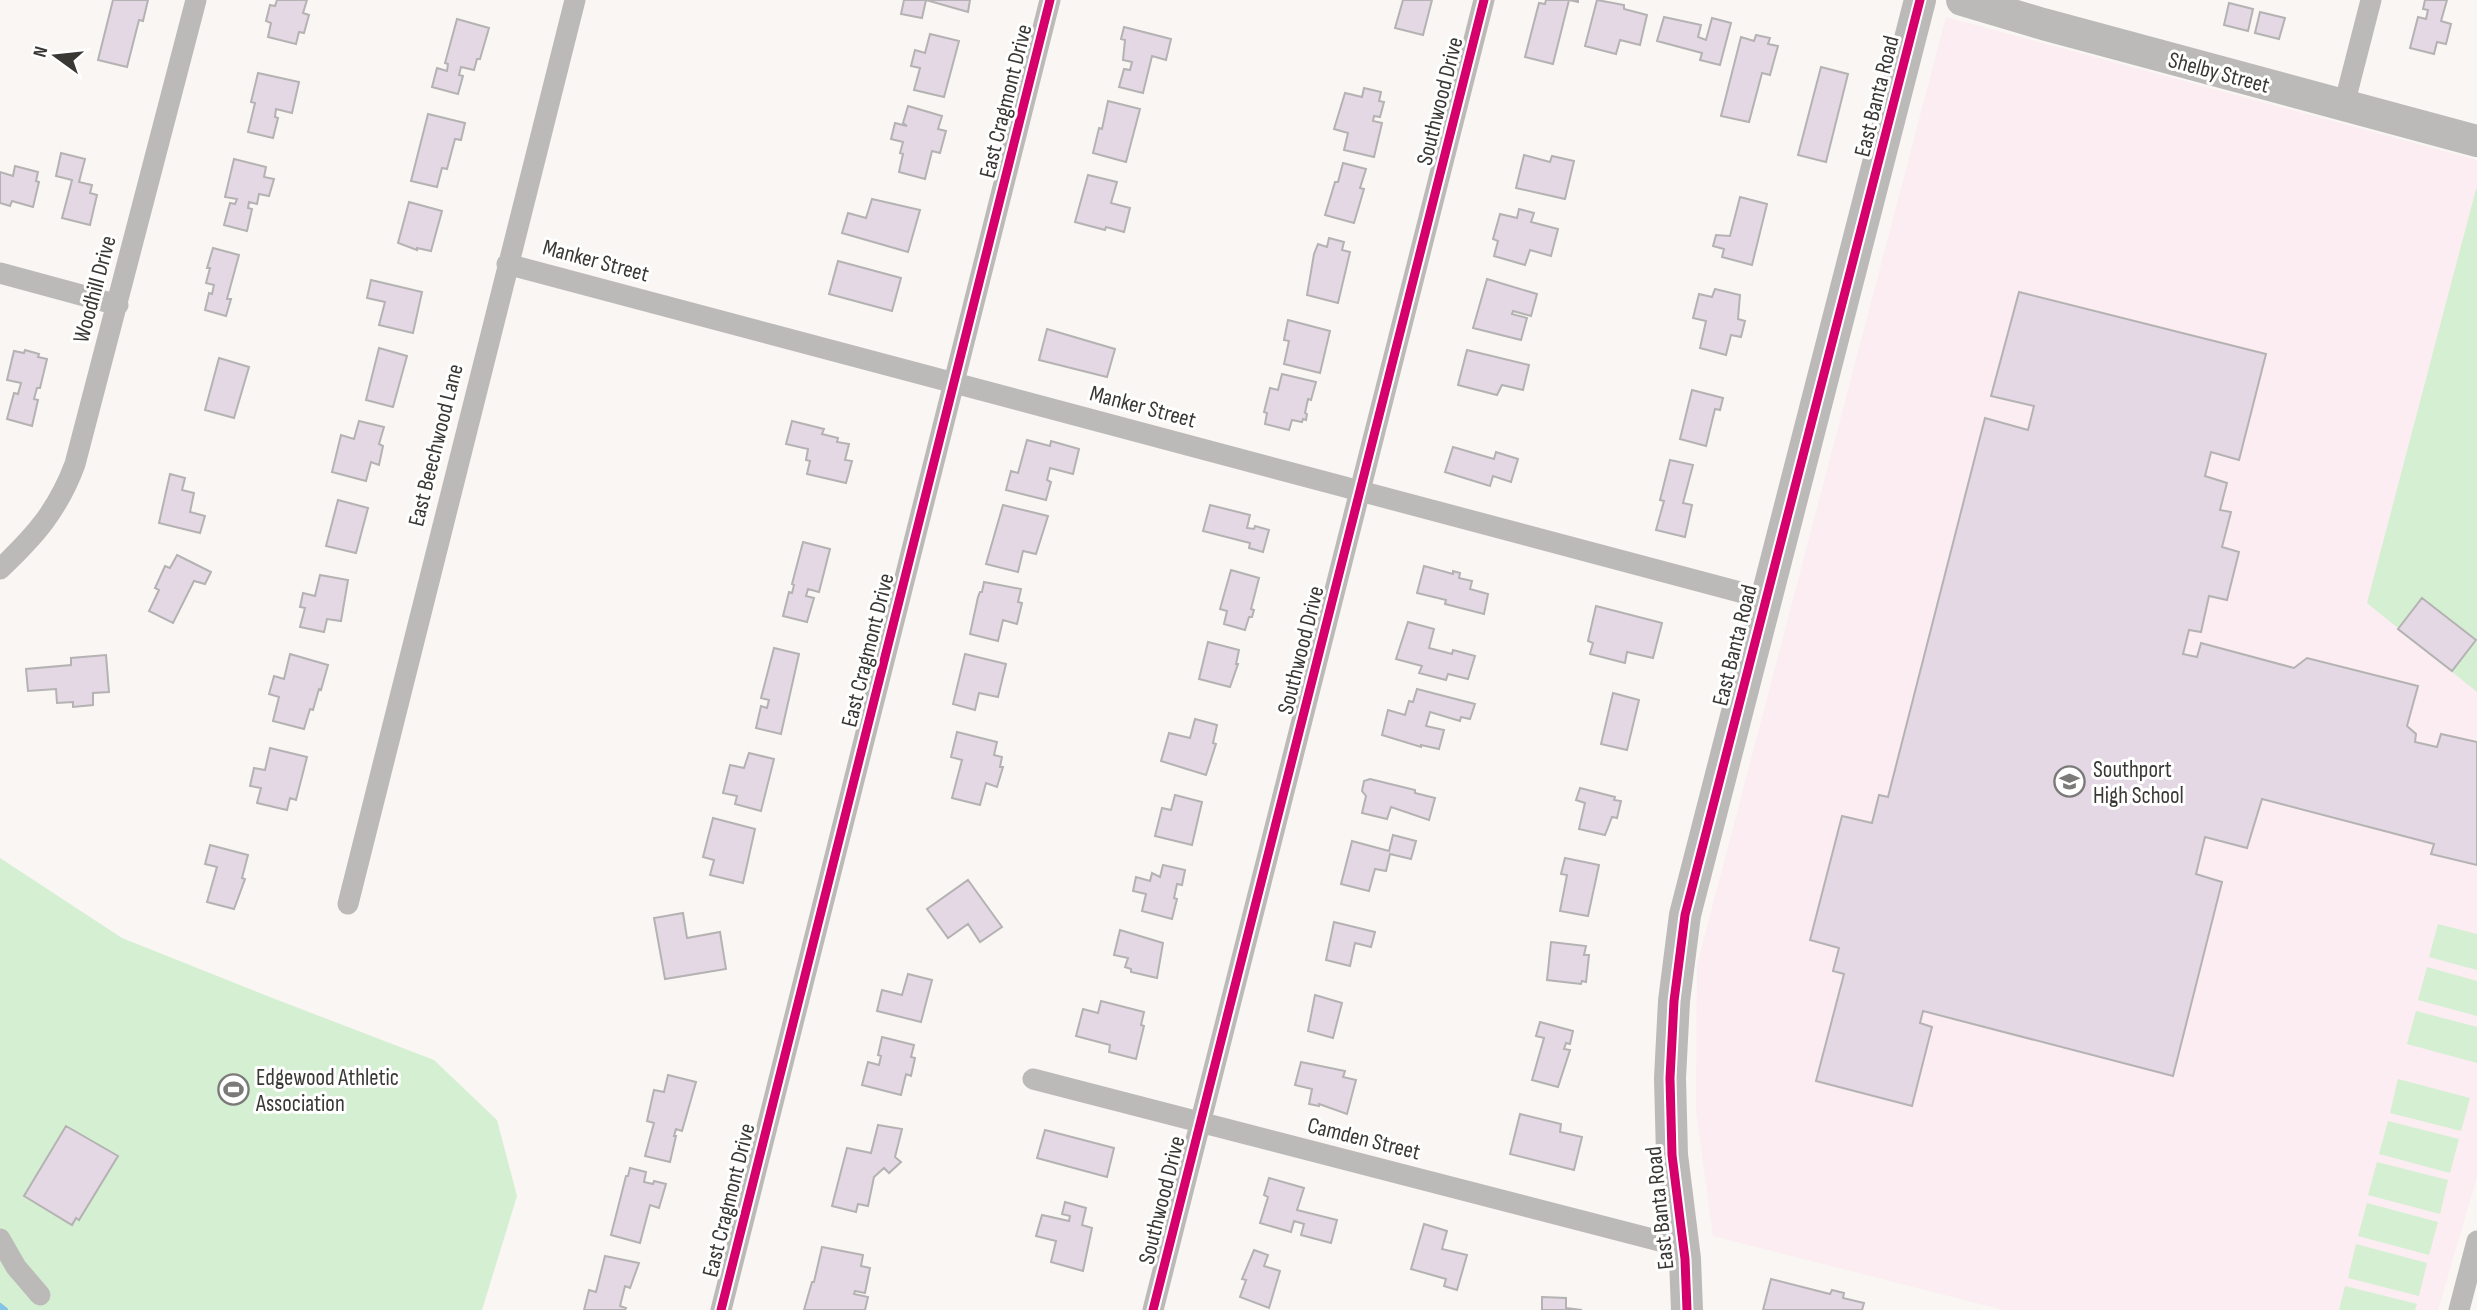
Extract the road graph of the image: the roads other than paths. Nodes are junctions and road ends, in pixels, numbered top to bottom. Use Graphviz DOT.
graph roads {
  1 [pos="196,0"];
  2 [pos="575,0"];
  3 [pos="1050,0"];
  4 [pos="1484,0"];
  5 [pos="1920,0"];
  6 [pos="1962,0"];
  7 [pos="2371,0"];
  8 [pos="2344,105"];
  9 [pos="2477,141"];
  10 [pos="507,264"];
  11 [pos="0,273"];
  12 [pos="118,305"];
  13 [pos="955,383"];
  14 [pos="1360,491"];
  15 [pos="0,569"];
  16 [pos="1766,600"];
  17 [pos="348,904"];
  18 [pos="1033,1079"];
  19 [pos="1201,1123"];
  20 [pos="0,1239"];
  21 [pos="2477,1241"];
  22 [pos="1683,1247"];
  23 [pos="40,1295"];
  24 [pos="721,1310"];
  25 [pos="1153,1310"];
  26 [pos="1687,1310"];
  27 [pos="2459,1310"];
  1 -- 12 [label="street, Woodhill Drive"];
  2 -- 10 [label="street, East Beechwood Lane"];
  3 -- 13 [label="street, East Cragmont Drive"];
  4 -- 14 [label="street, Southwood Drive"];
  5 -- 16 [label="street, East Banta Road"];
  6 -- 8 [label="street, Shelby Street"];
  7 -- 8 [label="street"];
  8 -- 9 [label="street, Shelby Street"];
  10 -- 13 [label="street, Manker Street"];
  10 -- 17 [label="street, East Beechwood Lane"];
  11 -- 12 [label="street"];
  12 -- 15 [label="street, Woodhill Drive"];
  13 -- 14 [label="street, Manker Street"];
  13 -- 24 [label="street, East Cragmont Drive"];
  14 -- 16 [label="street, Manker Street"];
  14 -- 19 [label="street, Southwood Drive"];
  16 -- 22 [label="street, East Banta Road"];
  18 -- 19 [label="street, Camden Street"];
  19 -- 22 [label="street, Camden Street"];
  19 -- 25 [label="street, Southwood Drive"];
  20 -- 23 [label="street"];
  21 -- 27 [label="street"];
  22 -- 26 [label="street, East Banta Road"];
}
